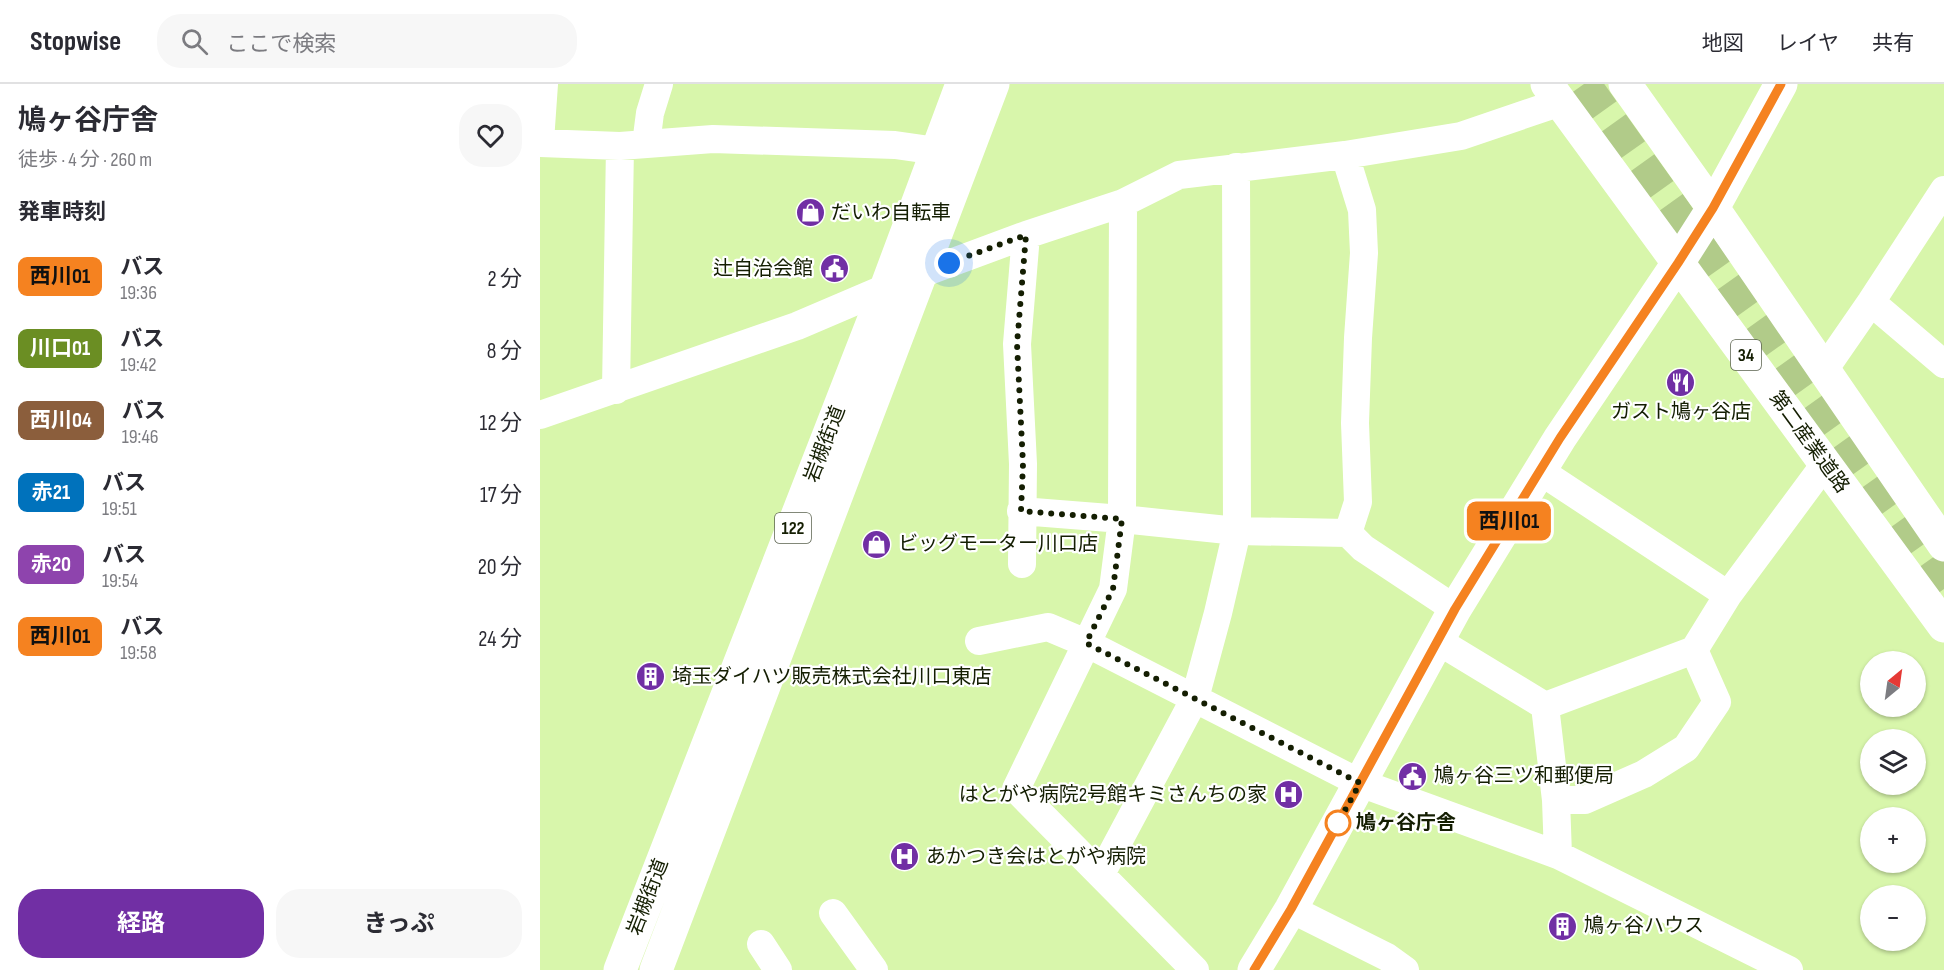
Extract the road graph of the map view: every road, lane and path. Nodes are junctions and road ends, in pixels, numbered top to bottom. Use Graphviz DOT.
graph roads {
  1 [pos="544,84"];
  2 [pos="659,84"];
  3 [pos="962,84"];
  4 [pos="993,84"];
  5 [pos="1625,84"];
  6 [pos="1781,84"];
  7 [pos="1554,93"];
  8 [pos="540,142"];
  9 [pos="633,145"];
  10 [pos="937,151"];
  11 [pos="1345,155"];
  12 [pos="1236,167"];
  13 [pos="1944,190"];
  14 [pos="1123,203"];
  15 [pos="1713,208"];
  16 [pos="1935,224"];
  17 [pos="1026,235"];
  18 [pos="1678,263"];
  19 [pos="921,274"];
  20 [pos="886,288"];
  21 [pos="1871,302"];
  22 [pos="1944,364"];
  23 [pos="1824,370"];
  24 [pos="616,390"];
  25 [pos="540,415"];
  26 [pos="1825,464"];
  27 [pos="1540,471"];
  28 [pos="1021,511"];
  29 [pos="1122,519"];
  30 [pos="1236,531"];
  31 [pos="1348,533"];
  32 [pos="1944,545"];
  33 [pos="1022,564"];
  34 [pos="1728,595"];
  35 [pos="1455,609"];
  36 [pos="1944,626"];
  37 [pos="979,641"];
  38 [pos="1438,641"];
  39 [pos="1086,643"];
  40 [pos="1694,650"];
  41 [pos="1195,698"];
  42 [pos="1545,706"];
  43 [pos="1360,783"];
  44 [pos="1556,800"];
  45 [pos="1558,855"];
  46 [pos="1101,874"];
  47 [pos="1291,909"];
  48 [pos="833,913"];
  49 [pos="761,944"];
  50 [pos="1392,966"];
  51 [pos="620,970"];
  52 [pos="656,970"];
  53 [pos="778,970"];
  54 [pos="874,970"];
  55 [pos="1195,970"];
  56 [pos="1254,970"];
  57 [pos="1789,970"];
  1 -- 8 [label="street"];
  2 -- 9 [label="street"];
  3 -- 10 [label="main road, 岩槻街道 / 122"];
  4 -- 19 [label="main road, 岩槻街道 / 122"];
  5 -- 15 [label="main road"];
  6 -- 15 [label="main road"];
  7 -- 11 [label="street"];
  7 -- 18 [label="main road, 第二産業道路 / 34"];
  8 -- 9 [label="street"];
  9 -- 10 [label="street"];
  9 -- 24 [label="street"];
  10 -- 20 [label="main road, 岩槻街道 / 122"];
  11 -- 12 [label="street"];
  11 -- 31 [label="street"];
  12 -- 14 [label="street"];
  12 -- 30 [label="street"];
  13 -- 16 [label="street"];
  14 -- 17 [label="street"];
  14 -- 29 [label="street"];
  15 -- 18 [label="main road"];
  15 -- 23 [label="main road"];
  16 -- 21 [label="street"];
  17 -- 19 [label="street"];
  17 -- 28 [label="street"];
  18 -- 26 [label="main road, 第二産業道路 / 34"];
  18 -- 27 [label="main road"];
  19 -- 52 [label="main road, 岩槻街道 / 122"];
  20 -- 24 [label="street"];
  20 -- 51 [label="main road, 岩槻街道 / 122"];
  21 -- 22 [label="street"];
  21 -- 23 [label="street"];
  23 -- 32 [label="main road"];
  24 -- 25 [label="street"];
  26 -- 34 [label="street"];
  26 -- 36 [label="main road, 第二産業道路 / 34"];
  27 -- 34 [label="street"];
  27 -- 35 [label="main road"];
  28 -- 29 [label="street"];
  28 -- 33 [label="street"];
  29 -- 30 [label="street"];
  29 -- 39 [label="street"];
  30 -- 31 [label="street"];
  30 -- 41 [label="street"];
  31 -- 35 [label="street"];
  34 -- 40 [label="street"];
  35 -- 38 [label="main road"];
  37 -- 39 [label="street"];
  38 -- 42 [label="street"];
  38 -- 43 [label="main road"];
  39 -- 41 [label="street"];
  39 -- 46 [label="street"];
  40 -- 42 [label="street"];
  40 -- 44 [label="street"];
  41 -- 43 [label="street"];
  41 -- 46 [label="street"];
  42 -- 44 [label="street"];
  43 -- 45 [label="street"];
  43 -- 47 [label="main road"];
  44 -- 45 [label="street"];
  45 -- 57 [label="street"];
  46 -- 55 [label="street"];
  47 -- 50 [label="street"];
  47 -- 56 [label="main road"];
  48 -- 54 [label="street"];
  49 -- 53 [label="street"];
}
